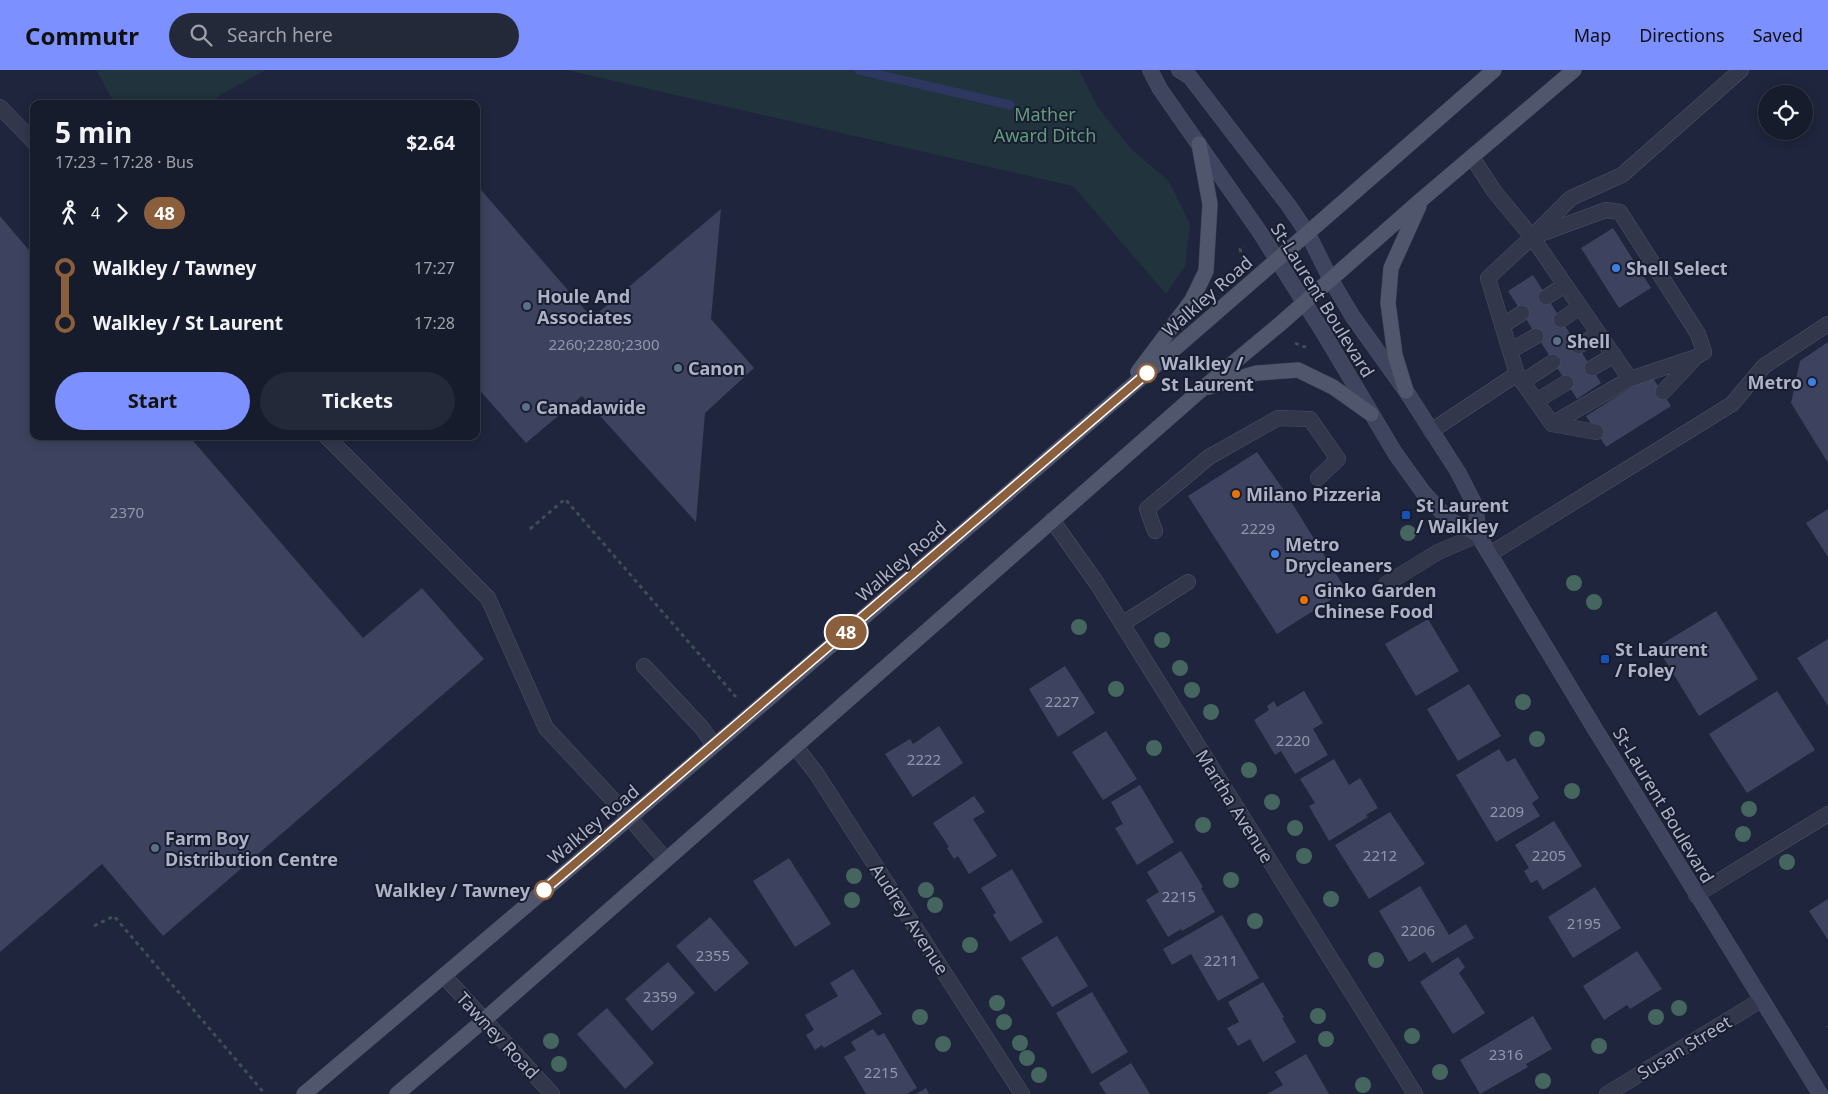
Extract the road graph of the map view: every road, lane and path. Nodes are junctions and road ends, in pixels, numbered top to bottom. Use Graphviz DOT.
graph roads {
  1 [pos="1150,70"];
  2 [pos="1179,70"];
  3 [pos="1494,70"];
  4 [pos="1574,70"];
  5 [pos="1742,70"];
  6 [pos="0,107"];
  7 [pos="30,138"];
  8 [pos="1199,144"];
  9 [pos="1472,157"];
  10 [pos="1421,200"];
  11 [pos="1308,234"];
  12 [pos="1532,237"];
  13 [pos="1232,247"];
  14 [pos="1240,250"];
  15 [pos="1277,261"];
  16 [pos="1331,280"];
  17 [pos="1565,285"];
  18 [pos="1546,297"];
  19 [pos="1305,303"];
  20 [pos="1580,307"];
  21 [pos="1522,313"];
  22 [pos="1561,320"];
  23 [pos="1828,324"];
  24 [pos="1502,326"];
  25 [pos="1599,334"];
  26 [pos="1536,336"];
  27 [pos="1578,346"];
  28 [pos="1510,351"];
  29 [pos="1614,356"];
  30 [pos="1696,358"];
  31 [pos="1553,362"];
  32 [pos="1592,368"];
  33 [pos="1519,378"];
  34 [pos="1630,379"];
  35 [pos="1566,383"];
  36 [pos="1202,389"];
  37 [pos="1406,391"];
  38 [pos="1663,392"];
  39 [pos="1122,394"];
  40 [pos="1536,401"];
  41 [pos="1371,414"];
  42 [pos="1552,424"];
  43 [pos="1431,431"];
  44 [pos="1596,432"];
  45 [pos="330,440"];
  46 [pos="1318,478"];
  47 [pos="1052,520"];
  48 [pos="530,529"];
  49 [pos="1155,531"];
  50 [pos="1478,535"];
  51 [pos="1490,554"];
  52 [pos="1188,582"];
  53 [pos="1386,584"];
  54 [pos="1122,624"];
  55 [pos="644,666"];
  56 [pos="737,697"];
  57 [pos="714,745"];
  58 [pos="794,746"];
  59 [pos="1828,814"];
  60 [pos="629,818"];
  61 [pos="665,860"];
  62 [pos="1696,895"];
  63 [pos="94,926"];
  64 [pos="444,976"];
  65 [pos="1761,1000"];
  66 [pos="484,1020"];
  67 [pos="265,1094"];
  68 [pos="304,1094"];
  69 [pos="397,1094"];
  70 [pos="552,1094"];
  71 [pos="1022,1094"];
  72 [pos="1415,1094"];
  73 [pos="1607,1094"];
  74 [pos="1820,1094"];
  1 -- 8 [label="street, St-Laurent Boulevard"];
  2 -- 11 [label="street, St-Laurent Boulevard"];
  3 -- 11 [label="main road, Walkley Road"];
  4 -- 9 [label="main road"];
  5 -- 12 [label="street"];
  6 -- 7 [label="street"];
  8 -- 15 [label="street, St-Laurent Boulevard"];
  8 -- 39 [label="main road"];
  9 -- 10 [label="main road"];
  9 -- 12 [label="street"];
  10 -- 16 [label="main road"];
  10 -- 37 [label="main road"];
  11 -- 15 [label="main road, Walkley Road"];
  11 -- 16 [label="street, St-Laurent Boulevard"];
  12 -- 17 [label="street"];
  12 -- 24 [label="street"];
  12 -- 30 [label="street"];
  13 -- 14 [label="path"];
  15 -- 19 [label="street, St-Laurent Boulevard"];
  15 -- 39 [label="main road, Walkley Road"];
  16 -- 19 [label="main road"];
  16 -- 37 [label="street, St-Laurent Boulevard"];
  17 -- 18 [label="street"];
  17 -- 20 [label="street"];
  19 -- 36 [label="main road"];
  19 -- 41 [label="street, St-Laurent Boulevard"];
  20 -- 22 [label="street"];
  20 -- 25 [label="street"];
  21 -- 24 [label="street"];
  23 -- 51 [label="street"];
  24 -- 28 [label="street"];
  25 -- 27 [label="street"];
  25 -- 29 [label="street"];
  26 -- 28 [label="street"];
  28 -- 33 [label="street"];
  29 -- 32 [label="street"];
  29 -- 34 [label="street"];
  30 -- 34 [label="street"];
  30 -- 38 [label="street"];
  31 -- 33 [label="street"];
  33 -- 40 [label="street"];
  33 -- 43 [label="street"];
  34 -- 42 [label="street"];
  35 -- 40 [label="street"];
  36 -- 41 [label="main road"];
  36 -- 47 [label="main road"];
  37 -- 43 [label="street, St-Laurent Boulevard"];
  39 -- 57 [label="main road, Walkley Road"];
  40 -- 42 [label="street"];
  41 -- 50 [label="street, St-Laurent Boulevard"];
  42 -- 44 [label="street"];
  43 -- 50 [label="street, St-Laurent Boulevard"];
  45 -- 60 [label="street"];
  46 -- 49 [label="street"];
  47 -- 54 [label="street, Martha Avenue"];
  47 -- 58 [label="main road"];
  48 -- 56 [label="path"];
  50 -- 51 [label="street, St-Laurent Boulevard"];
  50 -- 53 [label="street"];
  51 -- 62 [label="street, St-Laurent Boulevard"];
  52 -- 54 [label="street"];
  54 -- 72 [label="street, Martha Avenue"];
  55 -- 57 [label="street"];
  57 -- 60 [label="main road, Walkley Road"];
  58 -- 61 [label="main road"];
  58 -- 71 [label="street, Audrey Avenue"];
  59 -- 62 [label="street"];
  60 -- 61 [label="street"];
  60 -- 64 [label="main road, Walkley Road"];
  61 -- 66 [label="main road"];
  62 -- 65 [label="street, St-Laurent Boulevard"];
  63 -- 67 [label="path"];
  64 -- 66 [label="street, Tawney Road"];
  64 -- 68 [label="main road, Walkley Road"];
  65 -- 73 [label="street, Susan Street"];
  65 -- 74 [label="street, St-Laurent Boulevard"];
  66 -- 69 [label="main road"];
  66 -- 70 [label="street, Tawney Road"];
}
